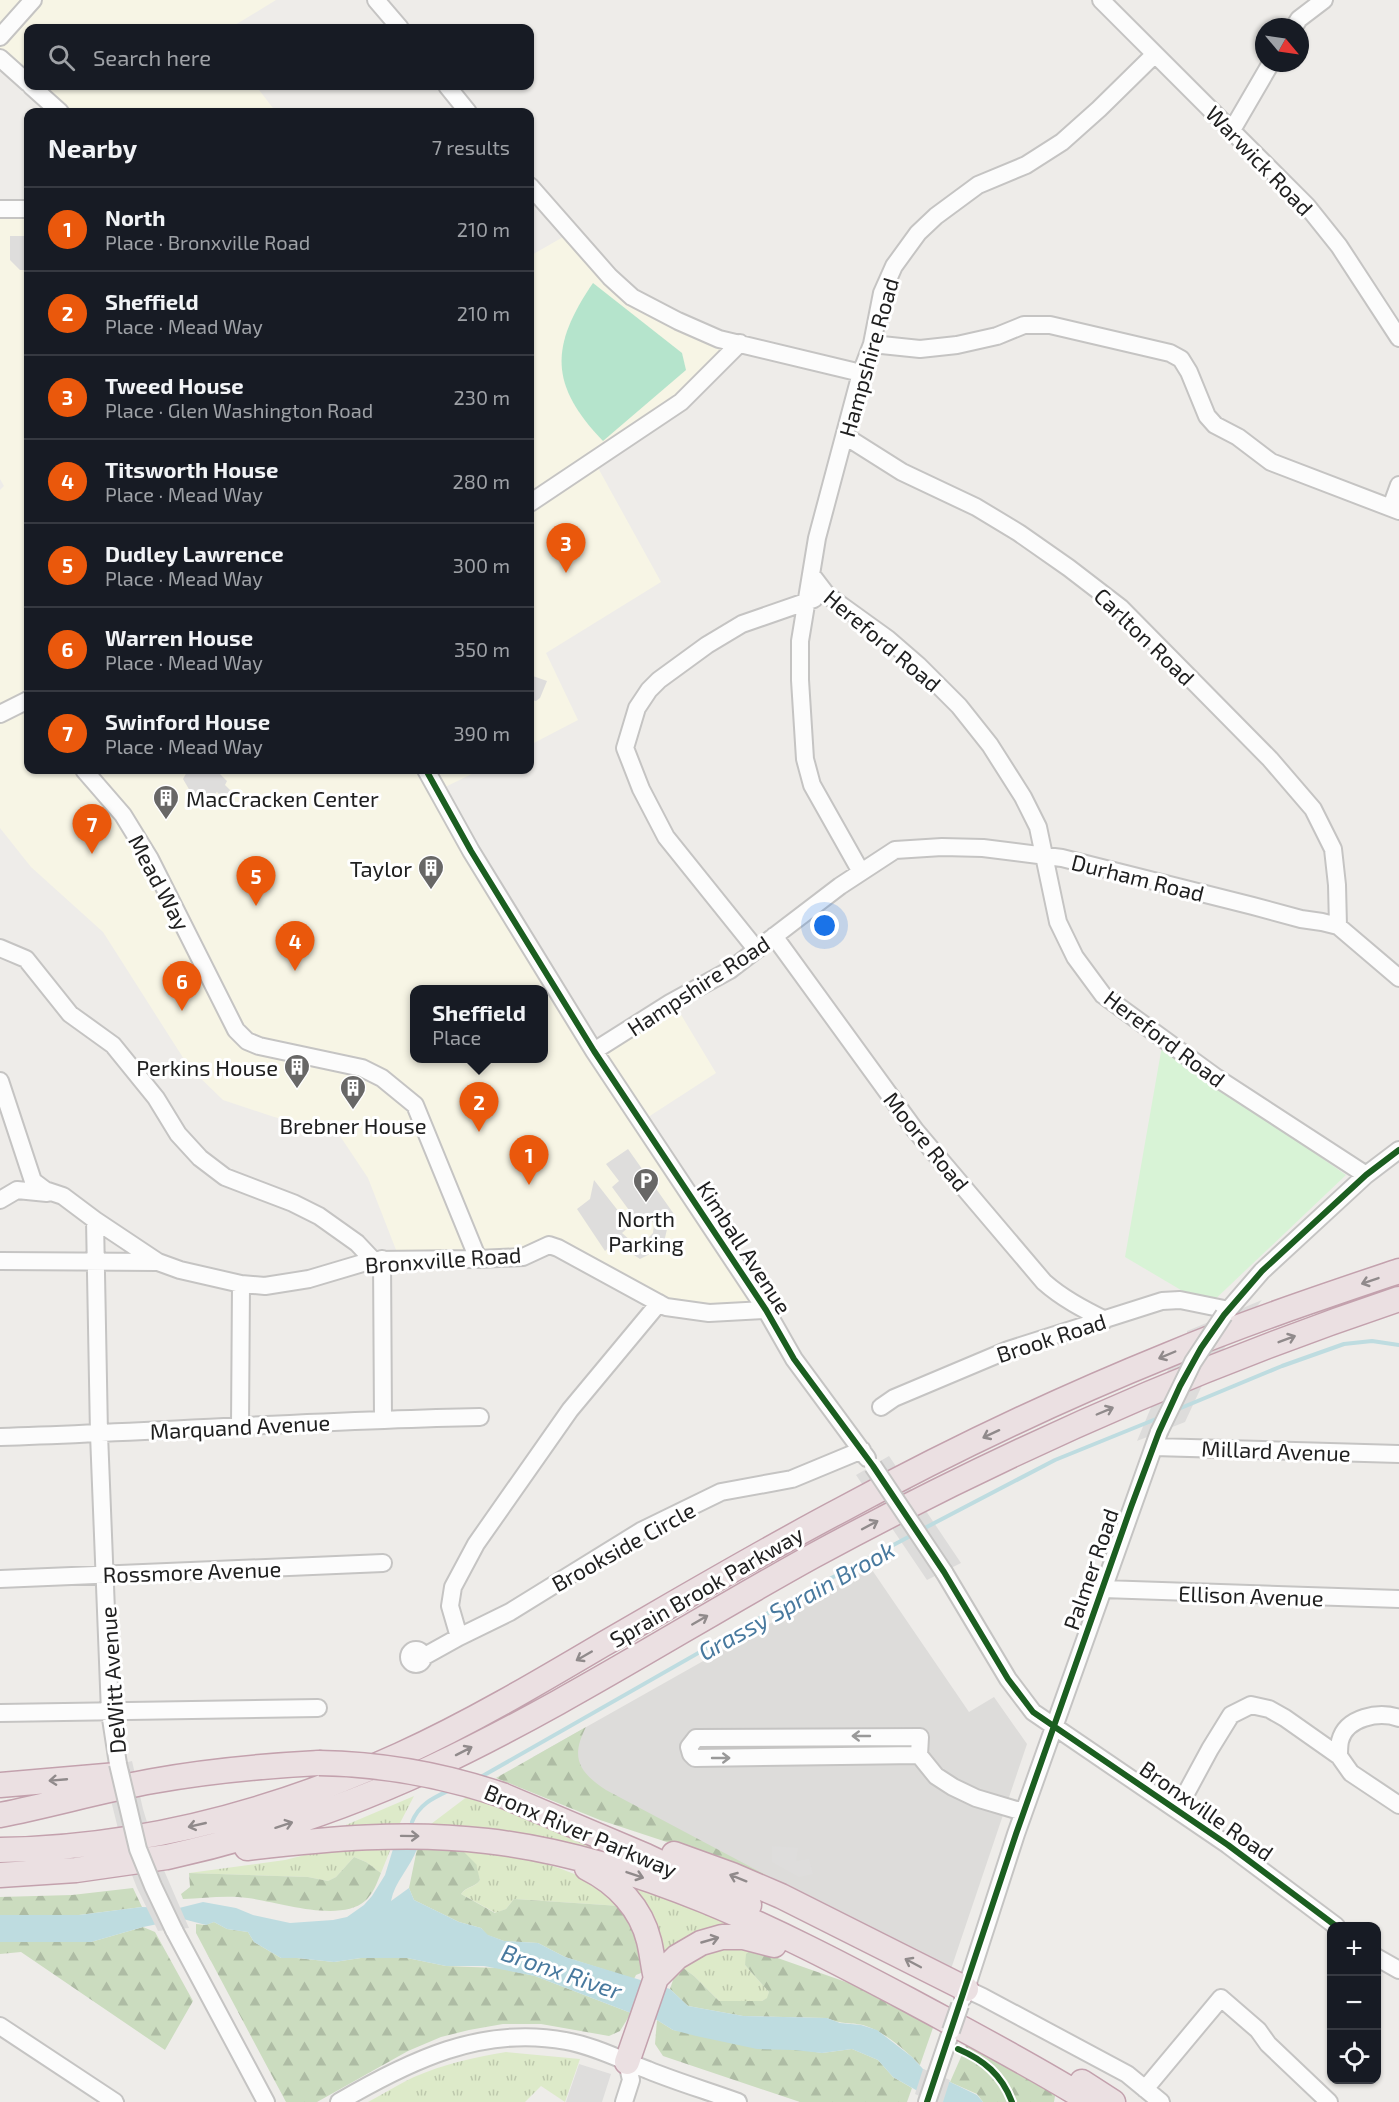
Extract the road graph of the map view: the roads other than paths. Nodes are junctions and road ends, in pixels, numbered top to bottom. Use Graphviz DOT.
graph roads {
  1 [pos="33,0"];
  2 [pos="376,0"];
  3 [pos="1101,0"];
  4 [pos="1324,0"];
  5 [pos="1300,18"];
  6 [pos="397,24"];
  7 [pos="0,37"];
  8 [pos="1154,55"];
  9 [pos="0,58"];
  10 [pos="1267,72"];
  11 [pos="24,79"];
  12 [pos="36,90"];
  13 [pos="450,90"];
  14 [pos="56,108"];
  15 [pos="465,108"];
  16 [pos="1232,130"];
  17 [pos="534,191"];
  18 [pos="0,209"];
  19 [pos="24,209"];
  20 [pos="1399,338"];
  21 [pos="740,343"];
  22 [pos="872,344"];
  23 [pos="861,373"];
  24 [pos="845,436"];
  25 [pos="1399,485"];
  26 [pos="534,500"];
  27 [pos="1395,509"];
  28 [pos="811,574"];
  29 [pos="827,595"];
  30 [pos="806,602"];
  31 [pos="24,702"];
  32 [pos="0,714"];
  33 [pos="87,774"];
  34 [pos="428,774"];
  35 [pos="1045,856"];
  36 [pos="861,872"];
  37 [pos="1338,905"];
  38 [pos="1322,922"];
  39 [pos="1338,927"];
  40 [pos="774,936"];
  41 [pos="0,948"];
  42 [pos="756,949"];
  43 [pos="1399,978"];
  44 [pos="594,1051"];
  45 [pos="0,1081"];
  46 [pos="1399,1150"];
  47 [pos="1365,1175"];
  48 [pos="63,1196"];
  49 [pos="0,1200"];
  50 [pos="95,1220"];
  51 [pos="478,1259"];
  52 [pos="377,1260"];
  53 [pos="0,1261"];
  54 [pos="96,1262"];
  55 [pos="158,1262"];
  56 [pos="1399,1271"];
  57 [pos="241,1284"];
  58 [pos="1399,1299"];
  59 [pos="659,1303"];
  60 [pos="766,1310"];
  61 [pos="1226,1313"];
  62 [pos="1105,1320"];
  63 [pos="881,1407"];
  64 [pos="480,1417"];
  65 [pos="383,1419"];
  66 [pos="240,1426"];
  67 [pos="99,1434"];
  68 [pos="0,1437"];
  69 [pos="1156,1439"];
  70 [pos="862,1450"];
  71 [pos="1399,1454"];
  72 [pos="383,1563"];
  73 [pos="105,1574"];
  74 [pos="0,1579"];
  75 [pos="1103,1589"];
  76 [pos="1399,1599"];
  77 [pos="459,1636"];
  78 [pos="423,1657"];
  79 [pos="318,1708"];
  80 [pos="0,1713"];
  81 [pos="110,1713"];
  82 [pos="1399,1718"];
  83 [pos="1055,1726"];
  84 [pos="836,1736"];
  85 [pos="919,1755"];
  86 [pos="836,1756"];
  87 [pos="1339,1756"];
  88 [pos="222,1771"];
  89 [pos="0,1785"];
  90 [pos="1399,1805"];
  91 [pos="1177,1810"];
  92 [pos="1023,1812"];
  93 [pos="0,1815"];
  94 [pos="556,1817"];
  95 [pos="0,1850"];
  96 [pos="558,1853"];
  97 [pos="167,1857"];
  98 [pos="122,1865"];
  99 [pos="0,1875"];
  100 [pos="0,1884"];
  101 [pos="1331,1922"];
  102 [pos="1381,1959"];
  103 [pos="1399,1970"];
  104 [pos="854,1971"];
  105 [pos="656,1978"];
  106 [pos="963,1997"];
  107 [pos="0,2026"];
  108 [pos="627,2062"];
  109 [pos="1145,2089"];
  110 [pos="927,2101"];
  111 [pos="115,2102"];
  112 [pos="266,2102"];
  113 [pos="339,2102"];
  114 [pos="624,2102"];
  115 [pos="738,2102"];
  116 [pos="1091,2102"];
  117 [pos="1113,2102"];
  118 [pos="1161,2102"];
  119 [pos="1329,2102"];
  1 -- 7 [label="street"];
  2 -- 6 [label="street"];
  3 -- 8 [label="street, Warwick Road"];
  4 -- 5 [label="street"];
  8 -- 16 [label="street, Warwick Road"];
  8 -- 22 [label="street, Hampshire Road"];
  9 -- 11 [label="street"];
  10 -- 16 [label="street"];
  12 -- 14 [label="street"];
  13 -- 15 [label="street"];
  16 -- 20 [label="street, Warwick Road"];
  17 -- 21 [label="street"];
  18 -- 19 [label="street"];
  21 -- 23 [label="street"];
  21 -- 26 [label="street"];
  22 -- 23 [label="street, Hampshire Road"];
  22 -- 27 [label="street"];
  23 -- 24 [label="street, Hampshire Road"];
  24 -- 28 [label="street, Hampshire Road"];
  24 -- 37 [label="street, Carlton Road"];
  25 -- 27 [label="street"];
  28 -- 29 [label="street, Hereford Road"];
  28 -- 30 [label="street, Hampshire Road"];
  29 -- 30 [label="street"];
  29 -- 35 [label="street, Hereford Road"];
  30 -- 36 [label="street, Hampshire Road"];
  30 -- 42 [label="street"];
  31 -- 32 [label="street"];
  33 -- 51 [label="street, Mead Way"];
  34 -- 44 [label="street, Kimball Avenue"];
  35 -- 36 [label="street, Durham Road"];
  35 -- 38 [label="street, Durham Road"];
  35 -- 47 [label="street, Hereford Road"];
  36 -- 40 [label="street, Hampshire Road"];
  37 -- 38 [label="street"];
  37 -- 39 [label="street, Carlton Road"];
  38 -- 39 [label="street, Durham Road"];
  39 -- 43 [label="street, Durham Road"];
  40 -- 42 [label="street, Hampshire Road"];
  40 -- 62 [label="street, Moore Road"];
  41 -- 52 [label="street"];
  42 -- 44 [label="street, Hampshire Road"];
  44 -- 60 [label="street, Kimball Avenue"];
  45 -- 48 [label="street"];
  46 -- 47 [label="street, Palmer Road"];
  47 -- 61 [label="street, Palmer Road"];
  48 -- 49 [label="street"];
  48 -- 50 [label="street"];
  50 -- 54 [label="street, DeWitt Avenue"];
  50 -- 55 [label="street"];
  51 -- 52 [label="street, Bronxville Road"];
  51 -- 59 [label="street, Bronxville Road"];
  52 -- 57 [label="street, Bronxville Road"];
  52 -- 65 [label="street"];
  53 -- 54 [label="street, Bronxville Road"];
  54 -- 55 [label="street, Bronxville Road"];
  54 -- 67 [label="street, DeWitt Avenue"];
  55 -- 57 [label="street, Bronxville Road"];
  56 -- 95 [label="highway, Sprain Brook Parkway, one-way"];
  57 -- 66 [label="street"];
  97 -- 58 [label="highway, Sprain Brook Parkway, one-way"];
  59 -- 60 [label="street, Bronxville Road"];
  59 -- 77 [label="street"];
  60 -- 70 [label="street, Kimball Avenue"];
  61 -- 62 [label="street, Brook Road"];
  61 -- 69 [label="street, Palmer Road, bridge"];
  62 -- 63 [label="street, Brook Road"];
  64 -- 65 [label="street, Marquand Avenue"];
  65 -- 66 [label="street, Marquand Avenue"];
  66 -- 67 [label="street, Marquand Avenue"];
  67 -- 68 [label="street, Marquand Avenue"];
  67 -- 73 [label="street, DeWitt Avenue"];
  69 -- 71 [label="street, Millard Avenue"];
  69 -- 75 [label="street, Palmer Road"];
  70 -- 77 [label="street, Brookside Circle"];
  70 -- 83 [label="street, Kimball Avenue, bridge"];
  72 -- 73 [label="street, Rossmore Avenue"];
  73 -- 74 [label="street, Rossmore Avenue"];
  73 -- 81 [label="street, DeWitt Avenue"];
  75 -- 76 [label="street, Ellison Avenue"];
  75 -- 83 [label="street, Palmer Road"];
  77 -- 78 [label="street, Brookside Circle"];
  79 -- 81 [label="street"];
  80 -- 81 [label="street"];
  81 -- 112 [label="street, DeWitt Avenue, bridge"];
  82 -- 87 [label="street"];
  83 -- 91 [label="street, Bronxville Road"];
  83 -- 92 [label="street, Palmer Road"];
  85 -- 84 [label="street, one-way"];
  84 -- 86 [label="street"];
  84 -- 86 [label="street, one-way"];
  85 -- 86 [label="street"];
  85 -- 92 [label="street"];
  87 -- 90 [label="street"];
  87 -- 91 [label="street"];
  88 -- 89 [label="highway, one-way"];
  88 -- 93 [label="highway, Bronx River Parkway"];
  88 -- 94 [label="highway, Bronx River Parkway, bridge"];
  91 -- 101 [label="street, Bronxville Road"];
  92 -- 106 [label="street, Palmer Road"];
  106 -- 94 [label="highway, one-way"];
  94 -- 117 [label="highway, Bronx River Parkway"];
  97 -- 96 [label="highway, Bronx River Parkway, one-way"];
  96 -- 104 [label="highway, Bronx River Parkway, one-way"];
  96 -- 105 [label="highway"];
  97 -- 98 [label="highway, Bronx River Parkway"];
  98 -- 99 [label="highway, Bronx River Parkway"];
  98 -- 100 [label="highway"];
  102 -- 103 [label="street"];
  105 -- 104 [label="highway, one-way"];
  104 -- 116 [label="highway, Bronx River Parkway"];
  105 -- 108 [label="highway"];
  106 -- 109 [label="street"];
  106 -- 110 [label="street, Palmer Road, bridge"];
  107 -- 111 [label="street"];
  108 -- 113 [label="street"];
  108 -- 114 [label="street"];
  108 -- 115 [label="street"];
  109 -- 118 [label="street"];
  109 -- 119 [label="street"];
}
